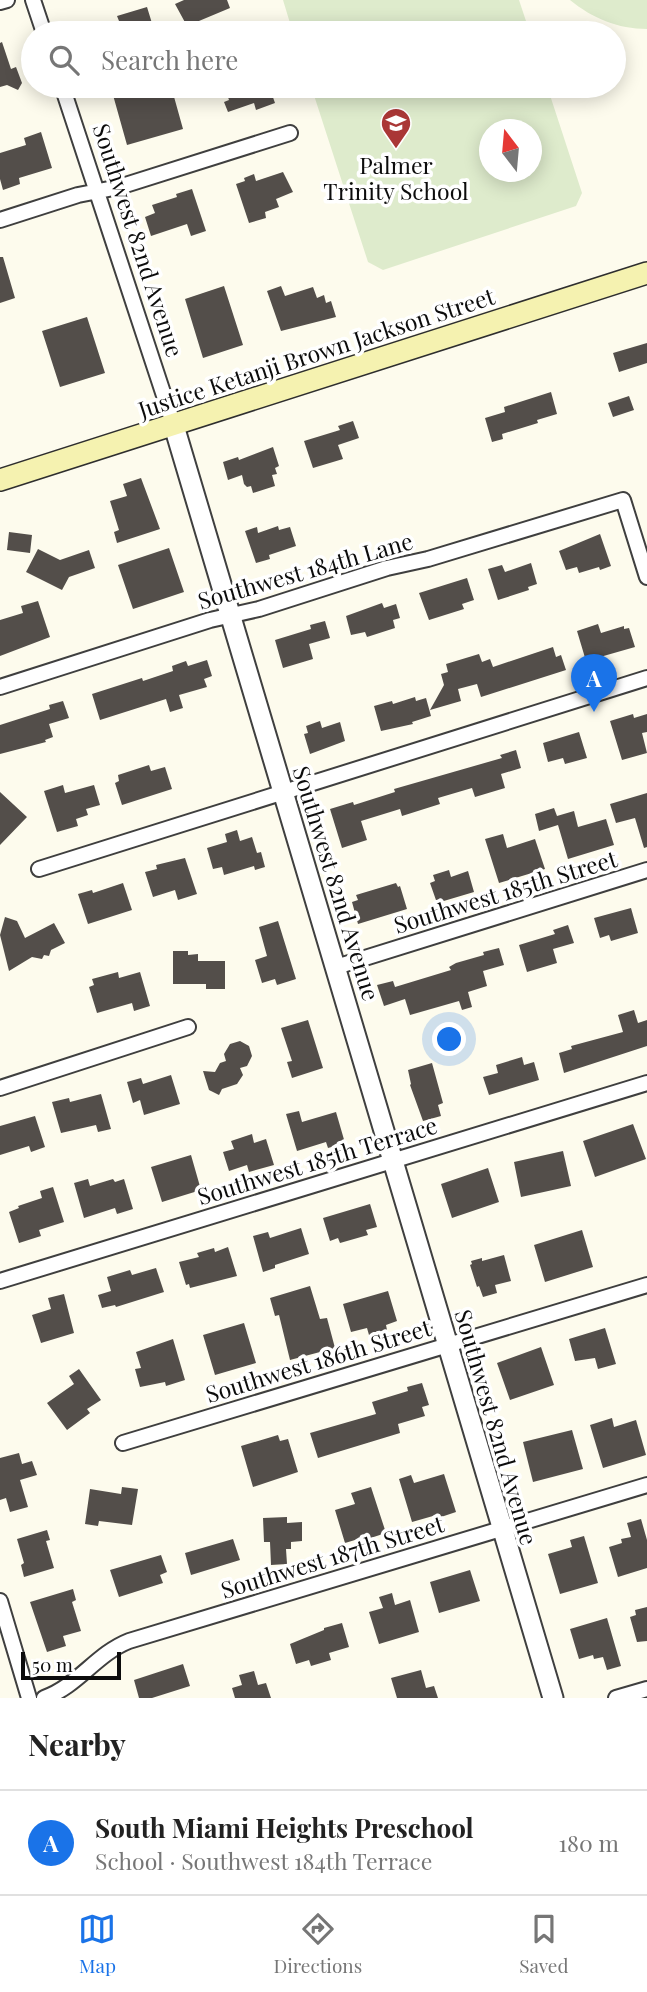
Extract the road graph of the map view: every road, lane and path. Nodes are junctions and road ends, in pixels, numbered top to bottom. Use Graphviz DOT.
graph roads {
  1 [pos="7,0"];
  2 [pos="33,0"];
  3 [pos="0,2"];
  4 [pos="40,21"];
  5 [pos="66,98"];
  6 [pos="290,133"];
  7 [pos="97,191"];
  8 [pos="0,220"];
  9 [pos="647,273"];
  10 [pos="174,426"];
  11 [pos="0,480"];
  12 [pos="647,577"];
  13 [pos="231,615"];
  14 [pos="647,678"];
  15 [pos="0,687"];
  16 [pos="284,793"];
  17 [pos="39,869"];
  18 [pos="647,870"];
  19 [pos="336,967"];
  20 [pos="188,1027"];
  21 [pos="647,1083"];
  22 [pos="0,1088"];
  23 [pos="393,1160"];
  24 [pos="0,1281"];
  25 [pos="647,1285"];
  26 [pos="447,1344"];
  27 [pos="124,1443"];
  28 [pos="647,1485"];
  29 [pos="501,1529"];
  30 [pos="0,1601"];
  31 [pos="647,1689"];
  32 [pos="29,1698"];
  33 [pos="44,1698"];
  34 [pos="553,1698"];
  35 [pos="616,1698"];
  1 -- 3 [label="street"];
  2 -- 4 [label="street"];
  5 -- 7 [label="street, Southwest 82nd Avenue"];
  6 -- 7 [label="street"];
  7 -- 8 [label="street"];
  7 -- 10 [label="street, Southwest 82nd Avenue"];
  9 -- 10 [label="main road, Justice Ketanji Brown Jackson Street"];
  10 -- 11 [label="main road, Justice Ketanji Brown Jackson Street"];
  10 -- 13 [label="street, Southwest 82nd Avenue"];
  12 -- 13 [label="street, Southwest 184th Lane"];
  13 -- 15 [label="street, Southwest 184th Lane"];
  13 -- 16 [label="street, Southwest 82nd Avenue"];
  14 -- 16 [label="street"];
  16 -- 17 [label="street"];
  16 -- 19 [label="street, Southwest 82nd Avenue"];
  18 -- 19 [label="street, Southwest 185th Street"];
  19 -- 23 [label="street, Southwest 82nd Avenue"];
  20 -- 22 [label="street"];
  21 -- 23 [label="street, Southwest 185th Terrace"];
  23 -- 24 [label="street, Southwest 185th Terrace"];
  23 -- 26 [label="street, Southwest 82nd Avenue"];
  25 -- 26 [label="street, Southwest 186th Street"];
  26 -- 27 [label="street, Southwest 186th Street"];
  26 -- 29 [label="street, Southwest 82nd Avenue"];
  28 -- 29 [label="street, Southwest 187th Street"];
  29 -- 33 [label="street, Southwest 187th Street"];
  29 -- 34 [label="street, Southwest 82nd Avenue"];
  30 -- 32 [label="street"];
  31 -- 35 [label="street"];
}
